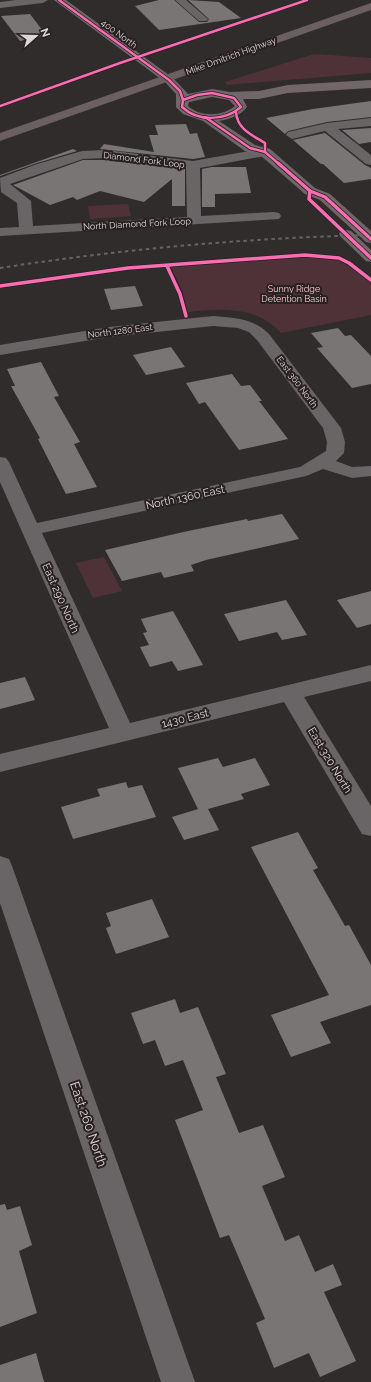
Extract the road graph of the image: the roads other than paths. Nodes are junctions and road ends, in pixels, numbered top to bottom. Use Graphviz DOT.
graph roads {
  1 [pos="44,0"];
  2 [pos="59,0"];
  3 [pos="180,0"];
  4 [pos="0,5"];
  5 [pos="371,6"];
  6 [pos="203,19"];
  7 [pos="169,80"];
  8 [pos="370,84"];
  9 [pos="308,89"];
  10 [pos="212,93"];
  11 [pos="229,96"];
  12 [pos="183,100"];
  13 [pos="238,110"];
  14 [pos="205,117"];
  15 [pos="371,122"];
  16 [pos="327,127"];
  17 [pos="292,135"];
  18 [pos="0,137"];
  19 [pos="265,152"];
  20 [pos="371,161"];
  21 [pos="193,165"];
  22 [pos="310,191"];
  23 [pos="274,216"];
  24 [pos="194,220"];
  25 [pos="26,230"];
  26 [pos="0,232"];
  27 [pos="371,239"];
  28 [pos="371,258"];
  29 [pos="241,323"];
  30 [pos="0,350"];
  31 [pos="329,458"];
  32 [pos="0,462"];
  33 [pos="371,471"];
  34 [pos="30,530"];
  35 [pos="371,673"];
  36 [pos="290,692"];
  37 [pos="122,733"];
  38 [pos="0,764"];
  39 [pos="371,827"];
  40 [pos="0,866"];
  41 [pos="178,1382"];
  1 -- 4 [label="street"];
  2 -- 7 [label="main road, 400 North"];
  3 -- 6 [label="street"];
  5 -- 18 [label="highway, Mike Dmitrich Highway"];
  7 -- 10 [label="main road"];
  7 -- 12 [label="main road"];
  8 -- 9 [label="main road"];
  9 -- 11 [label="main road"];
  9 -- 13 [label="main road"];
  10 -- 11 [label="main road"];
  10 -- 12 [label="main road"];
  11 -- 13 [label="main road"];
  12 -- 14 [label="main road"];
  13 -- 14 [label="main road"];
  13 -- 19 [label="main road"];
  14 -- 19 [label="main road"];
  15 -- 16 [label="street"];
  16 -- 17 [label="street"];
  16 -- 20 [label="street"];
  19 -- 21 [label="street, Diamond Fork Loop"];
  19 -- 22 [label="main road"];
  21 -- 24 [label="street"];
  21 -- 25 [label="street, Diamond Fork Loop"];
  22 -- 27 [label="main road"];
  22 -- 28 [label="main road"];
  23 -- 24 [label="street, North Diamond Fork Loop"];
  24 -- 25 [label="street, North Diamond Fork Loop"];
  25 -- 26 [label="street, North Diamond Fork Loop"];
  29 -- 30 [label="street, North 1280 East"];
  29 -- 31 [label="street, East 360 North"];
  31 -- 33 [label="street"];
  31 -- 34 [label="street, North 1360 East"];
  32 -- 34 [label="street, East 290 North"];
  34 -- 37 [label="street, East 290 North"];
  35 -- 36 [label="street, 1430 East"];
  36 -- 37 [label="street, 1430 East"];
  36 -- 39 [label="street, East 320 North"];
  37 -- 38 [label="street, 1430 East"];
  40 -- 41 [label="street, East 260 North"];
}
